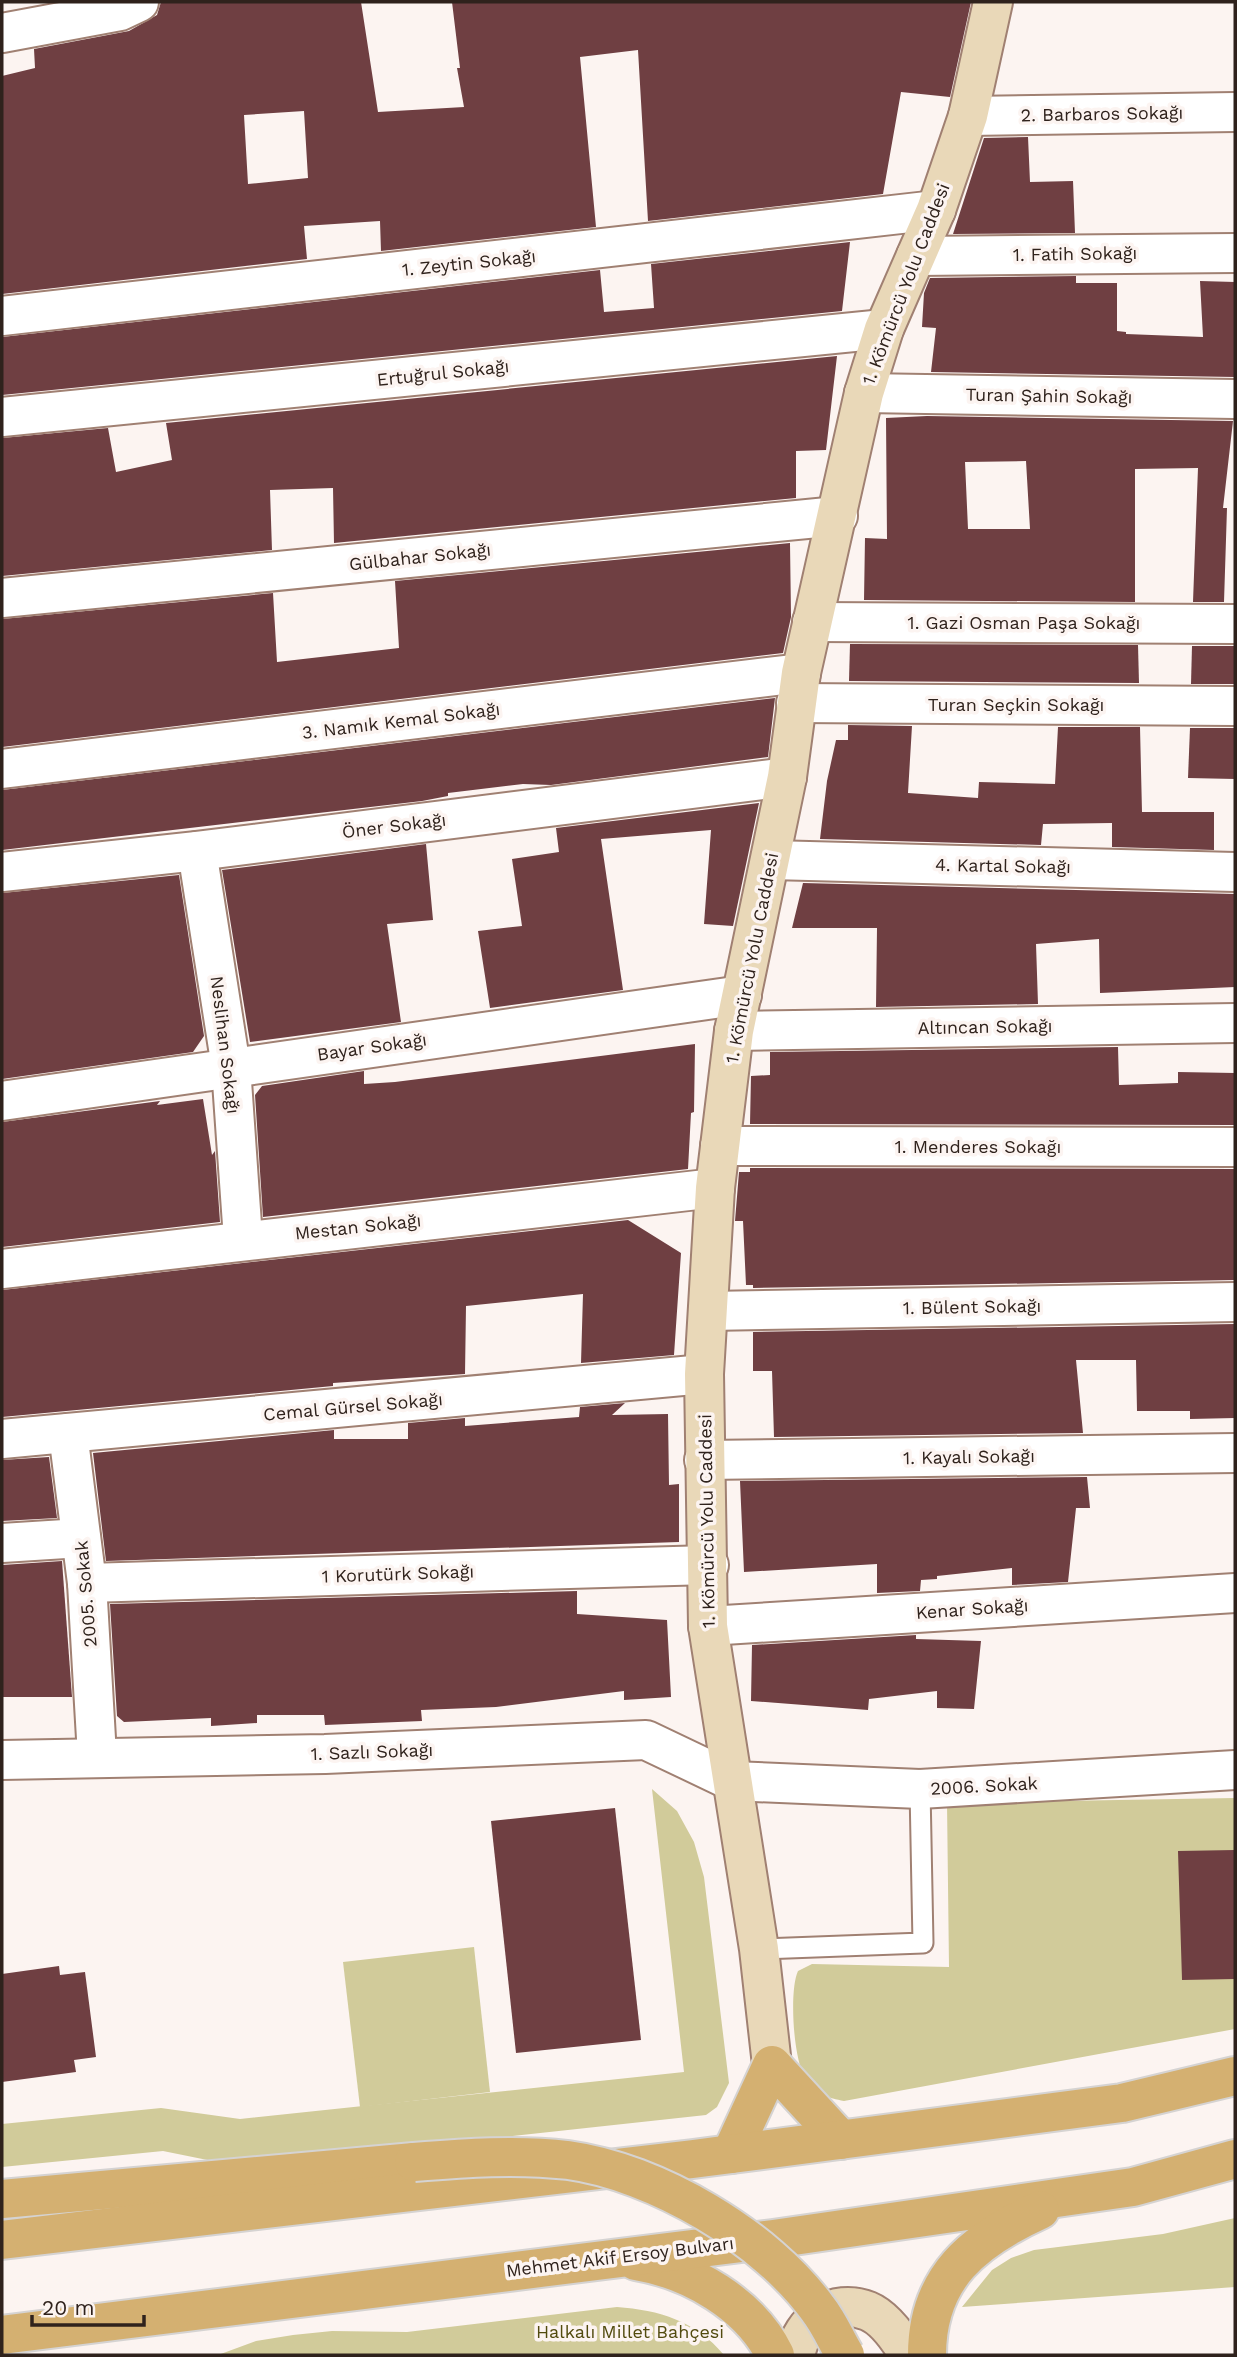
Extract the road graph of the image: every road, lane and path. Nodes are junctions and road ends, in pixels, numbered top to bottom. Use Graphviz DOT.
graph roads {
  1 [pos="139,2"];
  2 [pos="993,2"];
  3 [pos="2,33"];
  4 [pos="1235,112"];
  5 [pos="968,116"];
  6 [pos="936,210"];
  7 [pos="1235,253"];
  8 [pos="916,256"];
  9 [pos="2,316"];
  10 [pos="884,329"];
  11 [pos="864,393"];
  12 [pos="1235,399"];
  13 [pos="2,417"];
  14 [pos="838,516"];
  15 [pos="2,598"];
  16 [pos="812,622"];
  17 [pos="1235,624"];
  18 [pos="799,688"];
  19 [pos="1235,706"];
  20 [pos="2,769"];
  21 [pos="787,777"];
  22 [pos="197,851"];
  23 [pos="771,860"];
  24 [pos="2,872"];
  25 [pos="1235,872"];
  26 [pos="738,1013"];
  27 [pos="1235,1023"];
  28 [pos="230,1067"];
  29 [pos="2,1101"];
  30 [pos="720,1146"];
  31 [pos="1235,1147"];
  32 [pos="715,1188"];
  33 [pos="243,1239"];
  34 [pos="2,1269"];
  35 [pos="1235,1302"];
  36 [pos="709,1311"];
  37 [pos="704,1374"];
  38 [pos="68,1433"];
  39 [pos="2,1439"];
  40 [pos="1235,1453"];
  41 [pos="704,1460"];
  42 [pos="81,1538"];
  43 [pos="2,1543"];
  44 [pos="709,1565"];
  45 [pos="87,1583"];
  46 [pos="1235,1593"];
  47 [pos="708,1626"];
  48 [pos="97,1756"];
  49 [pos="2,1760"];
  50 [pos="1235,1770"];
  51 [pos="732,1781"];
  52 [pos="920,1789"];
  53 [pos="759,1949"];
  54 [pos="772,2065"];
  55 [pos="1235,2076"];
  56 [pos="841,2140"];
  57 [pos="731,2154"];
  58 [pos="1235,2159"];
  59 [pos="1076,2195"];
  60 [pos="2,2199"];
  61 [pos="2,2240"];
  62 [pos="613,2258"];
  63 [pos="2,2335"];
  64 [pos="775,2355"];
  65 [pos="795,2355"];
  66 [pos="845,2355"];
  67 [pos="909,2355"];
  68 [pos="928,2355"];
  1 -- 3 [label="street"];
  2 -- 5 [label="street, 1. Kömürcü Yolu Caddesi"];
  4 -- 5 [label="street, 2. Barbaros Sokağı"];
  5 -- 6 [label="street, 1. Kömürcü Yolu Caddesi"];
  6 -- 8 [label="street, 1. Kömürcü Yolu Caddesi"];
  6 -- 9 [label="street, 1. Zeytin Sokağı"];
  7 -- 8 [label="street, 1. Fatih Sokağı"];
  8 -- 10 [label="street, 1. Kömürcü Yolu Caddesi"];
  10 -- 11 [label="street, 1. Kömürcü Yolu Caddesi"];
  10 -- 13 [label="street, Ertuğrul Sokağı"];
  11 -- 12 [label="street, Turan Şahin Sokağı"];
  11 -- 14 [label="street, 1. Kömürcü Yolu Caddesi"];
  14 -- 15 [label="street, Gülbahar Sokağı"];
  14 -- 16 [label="street, 1. Kömürcü Yolu Caddesi"];
  16 -- 17 [label="street, 1. Gazi Osman Paşa Sokağı"];
  16 -- 18 [label="street, 1. Kömürcü Yolu Caddesi"];
  18 -- 19 [label="street, Turan Seçkin Sokağı"];
  18 -- 20 [label="street, 3. Namık Kemal Sokağı"];
  18 -- 21 [label="street, 1. Kömürcü Yolu Caddesi"];
  21 -- 22 [label="street, Öner Sokağı"];
  21 -- 23 [label="street, 1. Kömürcü Yolu Caddesi"];
  22 -- 24 [label="street, Öner Sokağı"];
  22 -- 28 [label="street, Neslihan Sokağı"];
  23 -- 25 [label="street, 4. Kartal Sokağı"];
  23 -- 26 [label="street, 1. Kömürcü Yolu Caddesi"];
  26 -- 27 [label="street, Altıncan Sokağı"];
  26 -- 28 [label="street, Bayar Sokağı"];
  26 -- 30 [label="street, 1. Kömürcü Yolu Caddesi"];
  28 -- 29 [label="street, Bayar Sokağı"];
  28 -- 33 [label="street, Neslihan Sokağı"];
  30 -- 31 [label="street, 1. Menderes Sokağı"];
  30 -- 32 [label="street, 1. Kömürcü Yolu Caddesi"];
  32 -- 33 [label="street, Mestan Sokağı"];
  32 -- 36 [label="street, 1. Kömürcü Yolu Caddesi"];
  33 -- 34 [label="street, Mestan Sokağı"];
  35 -- 36 [label="street, 1. Bülent Sokağı"];
  36 -- 37 [label="street, 1. Kömürcü Yolu Caddesi"];
  37 -- 38 [label="street, Cemal Gürsel Sokağı"];
  37 -- 41 [label="street, 1. Kömürcü Yolu Caddesi"];
  38 -- 39 [label="street, Cemal Gürsel Sokağı"];
  38 -- 42 [label="street, 2005. Sokak"];
  40 -- 41 [label="street, 1. Kayalı Sokağı"];
  41 -- 44 [label="street, 1. Kömürcü Yolu Caddesi"];
  42 -- 43 [label="street"];
  42 -- 45 [label="street, 2005. Sokak"];
  44 -- 45 [label="street, 1 Korutürk Sokağı"];
  44 -- 47 [label="street, 1. Kömürcü Yolu Caddesi"];
  45 -- 48 [label="street, 2005. Sokak"];
  46 -- 47 [label="street, Kenar Sokağı"];
  47 -- 51 [label="street, 1. Kömürcü Yolu Caddesi"];
  48 -- 49 [label="street, 1. Sazlı Sokağı"];
  48 -- 51 [label="street, 1. Sazlı Sokağı"];
  50 -- 52 [label="street, 2006. Sokak"];
  51 -- 52 [label="street, 2006. Sokak"];
  51 -- 53 [label="street, 1. Kömürcü Yolu Caddesi"];
  52 -- 53 [label="lane"];
  53 -- 54 [label="street, 1. Kömürcü Yolu Caddesi"];
  54 -- 56 [label="main road"];
  54 -- 57 [label="main road"];
  55 -- 56 [label="main road"];
  56 -- 57 [label="main road"];
  57 -- 61 [label="main road"];
  58 -- 59 [label="main road, Mehmet Akif Ersoy Bulvarı"];
  59 -- 62 [label="main road, Mehmet Akif Ersoy Bulvarı"];
  59 -- 68 [label="main road"];
  60 -- 66 [label="main road, bridge"];
  62 -- 63 [label="main road, Mehmet Akif Ersoy Bulvarı"];
  62 -- 64 [label="main road"];
  65 -- 67 [label="street"];
}
